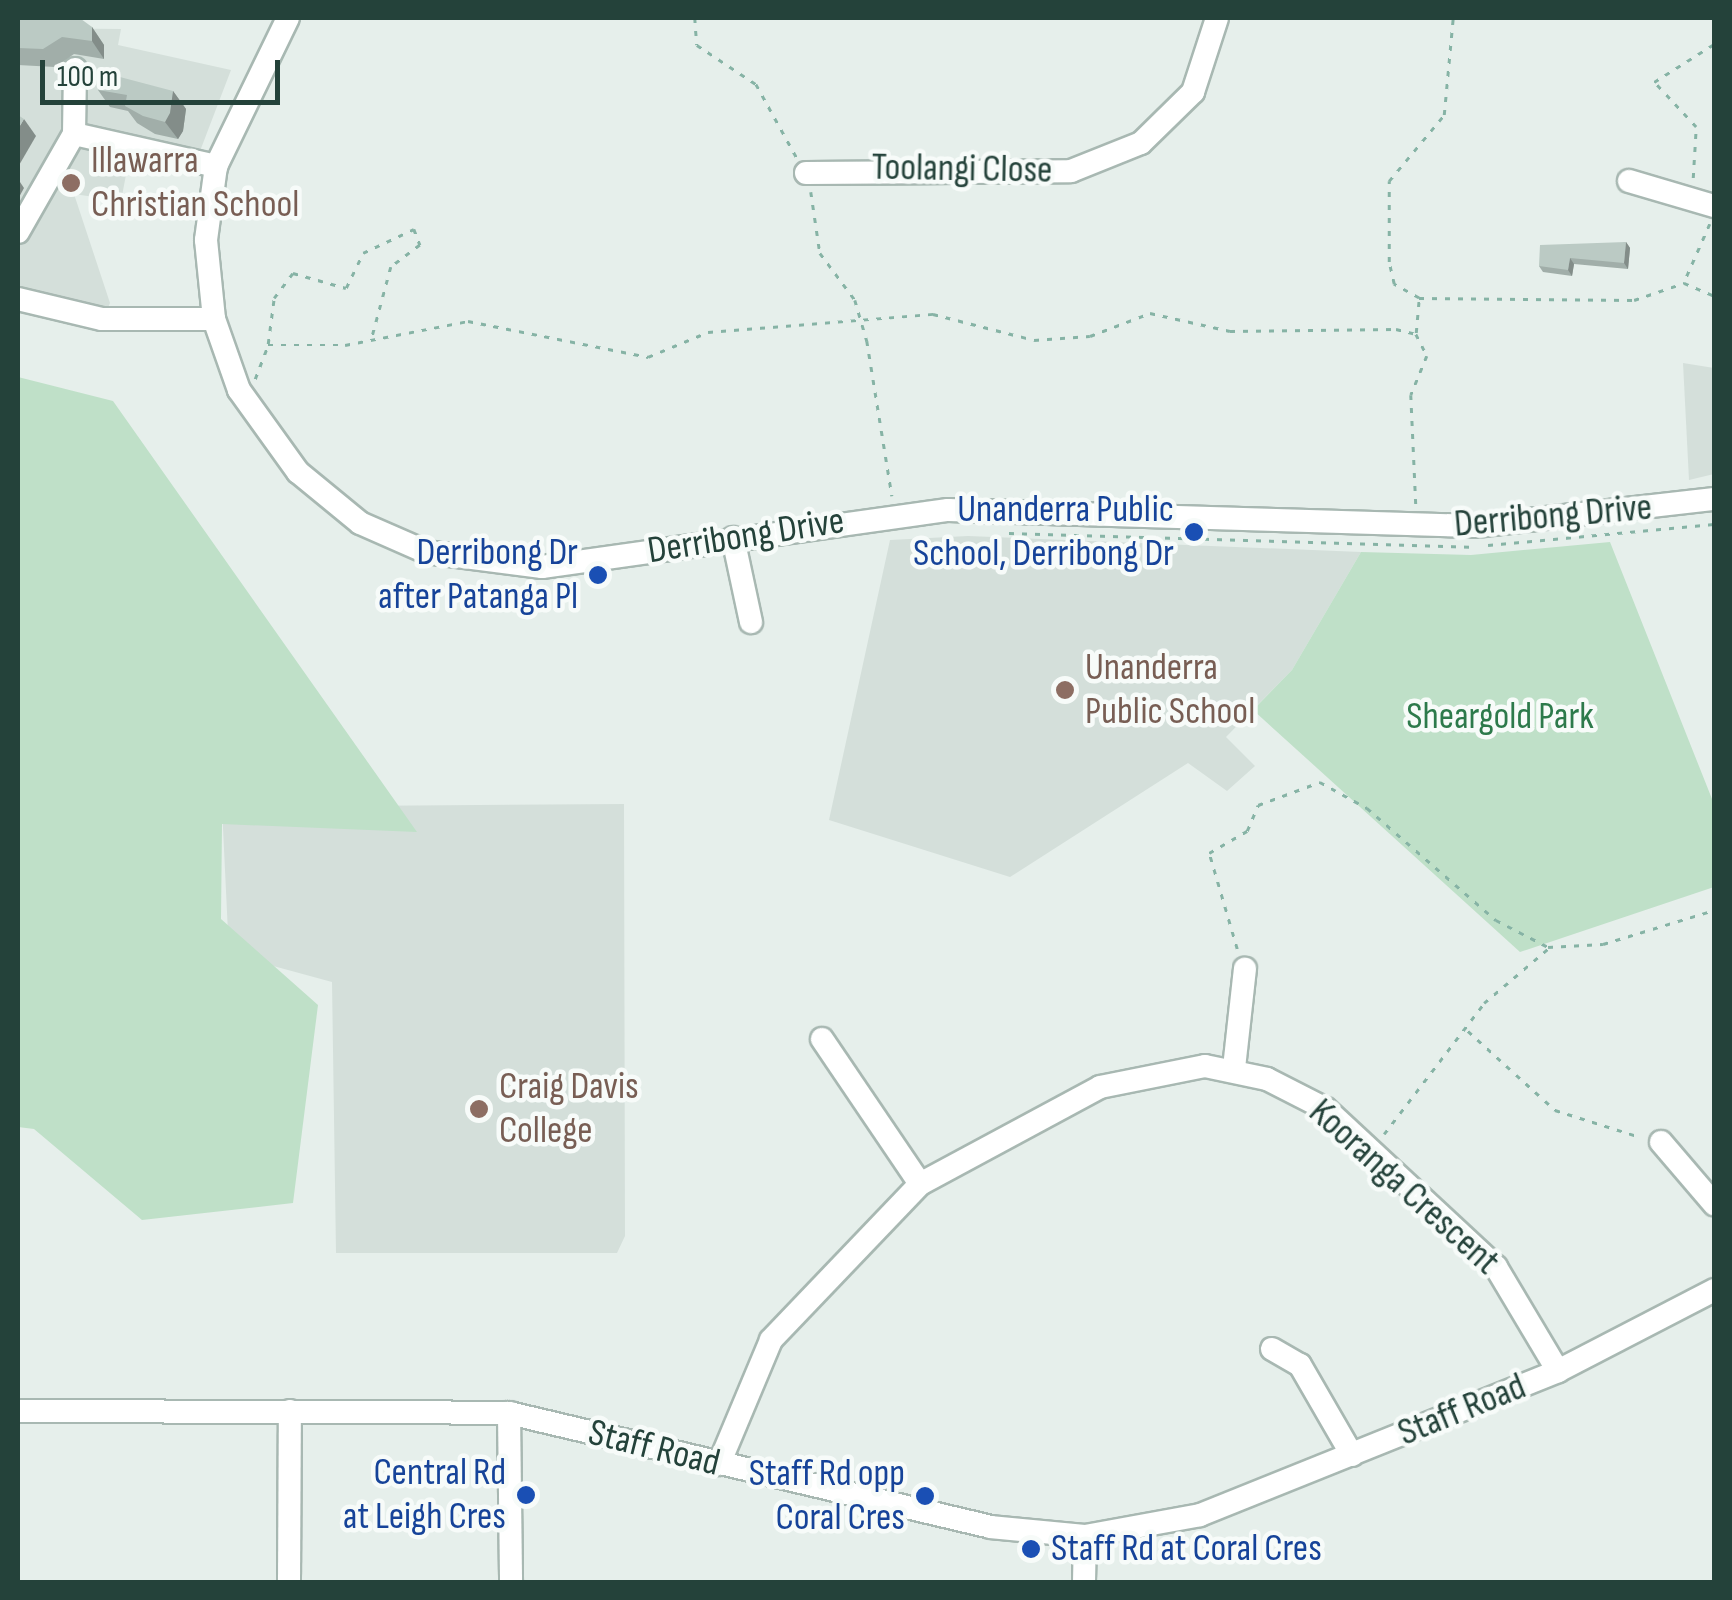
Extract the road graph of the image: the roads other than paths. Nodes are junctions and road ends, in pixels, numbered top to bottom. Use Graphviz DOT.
graph roads {
  1 [pos="288,18"];
  2 [pos="1218,18"];
  3 [pos="76,69"];
  4 [pos="74,134"];
  5 [pos="216,166"];
  6 [pos="806,173"];
  7 [pos="1629,182"];
  8 [pos="1706,205"];
  9 [pos="18,232"];
  10 [pos="18,299"];
  11 [pos="214,319"];
  12 [pos="1714,499"];
  13 [pos="733,538"];
  14 [pos="751,622"];
  15 [pos="1245,969"];
  16 [pos="822,1039"];
  17 [pos="1234,1068"];
  18 [pos="1661,1142"];
  19 [pos="920,1184"];
  20 [pos="1714,1204"];
  21 [pos="1714,1290"];
  22 [pos="1272,1350"];
  23 [pos="1558,1371"];
  24 [pos="18,1411"];
  25 [pos="290,1412"];
  26 [pos="509,1412"];
  27 [pos="1352,1455"];
  28 [pos="719,1464"];
  29 [pos="1085,1536"];
  30 [pos="290,1582"];
  31 [pos="511,1582"];
  32 [pos="1084,1582"];
  1 -- 5 [label="street, Derribong Drive"];
  2 -- 6 [label="street, Toolangi Close"];
  3 -- 4 [label="street"];
  4 -- 5 [label="street"];
  4 -- 9 [label="street"];
  5 -- 11 [label="street, Derribong Drive"];
  7 -- 8 [label="street"];
  10 -- 11 [label="street"];
  11 -- 13 [label="street, Derribong Drive"];
  12 -- 13 [label="street, Derribong Drive"];
  13 -- 14 [label="street"];
  15 -- 17 [label="street"];
  16 -- 19 [label="street"];
  17 -- 19 [label="street, Kooranga Crescent"];
  17 -- 23 [label="street, Kooranga Crescent"];
  18 -- 20 [label="street"];
  19 -- 28 [label="street, Kooranga Crescent"];
  21 -- 23 [label="street, Staff Road"];
  22 -- 27 [label="street"];
  23 -- 27 [label="street, Staff Road"];
  24 -- 25 [label="street, Staff Road"];
  25 -- 26 [label="street, Staff Road"];
  25 -- 30 [label="street"];
  26 -- 28 [label="street, Staff Road"];
  26 -- 31 [label="street"];
  27 -- 29 [label="street, Staff Road"];
  28 -- 29 [label="street, Staff Road"];
  29 -- 32 [label="street"];
}
